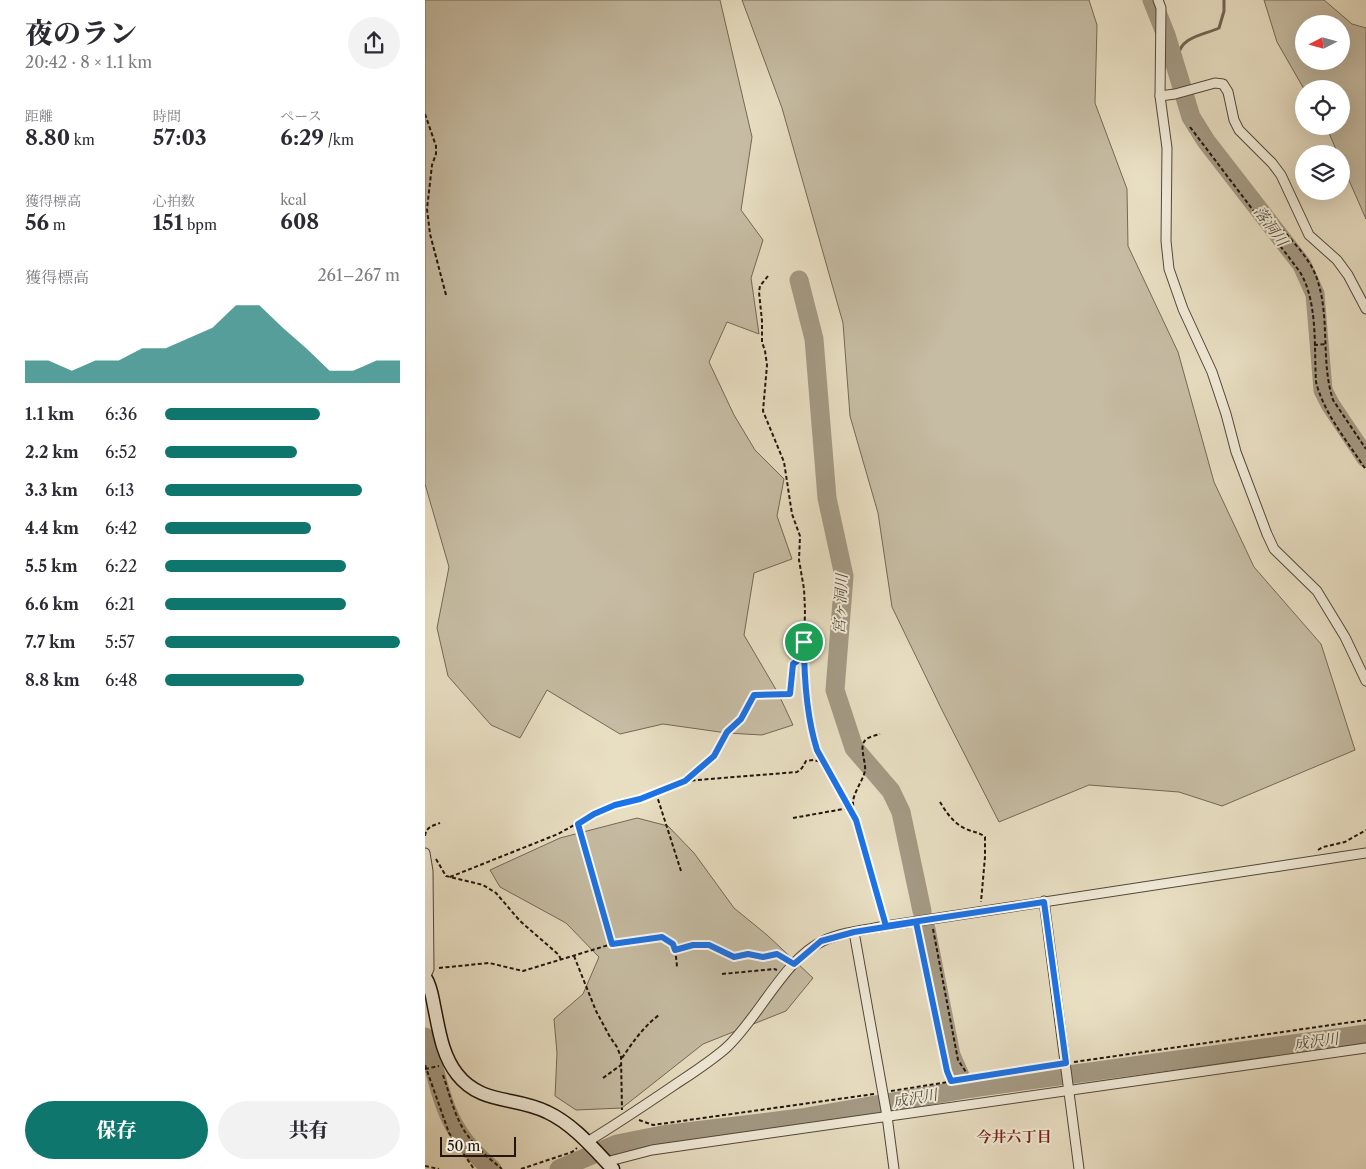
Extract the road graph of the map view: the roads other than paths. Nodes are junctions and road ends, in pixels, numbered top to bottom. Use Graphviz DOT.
graph roads {
  1 [pos="1159,4"];
  2 [pos="1160,96"];
  3 [pos="1366,309"];
  4 [pos="1366,681"];
  5 [pos="1366,853"];
  6 [pos="429,854"];
  7 [pos="1044,902"];
  8 [pos="854,932"];
  9 [pos="426,975"];
  10 [pos="1366,1048"];
  11 [pos="1068,1090"];
  12 [pos="887,1116"];
  13 [pos="587,1142"];
  14 [pos="609,1165"];
  15 [pos="894,1169"];
  16 [pos="1079,1169"];
  1 -- 2 [label="street"];
  2 -- 3 [label="street"];
  2 -- 4 [label="street"];
  5 -- 7 [label="street"];
  6 -- 9 [label="street"];
  7 -- 8 [label="street"];
  7 -- 11 [label="street"];
  8 -- 12 [label="street"];
  8 -- 13 [label="street"];
  9 -- 13 [label="main road"];
  10 -- 11 [label="street"];
  11 -- 12 [label="street"];
  11 -- 16 [label="street"];
  12 -- 14 [label="street"];
  12 -- 15 [label="street"];
  13 -- 14 [label="main road"];
}
